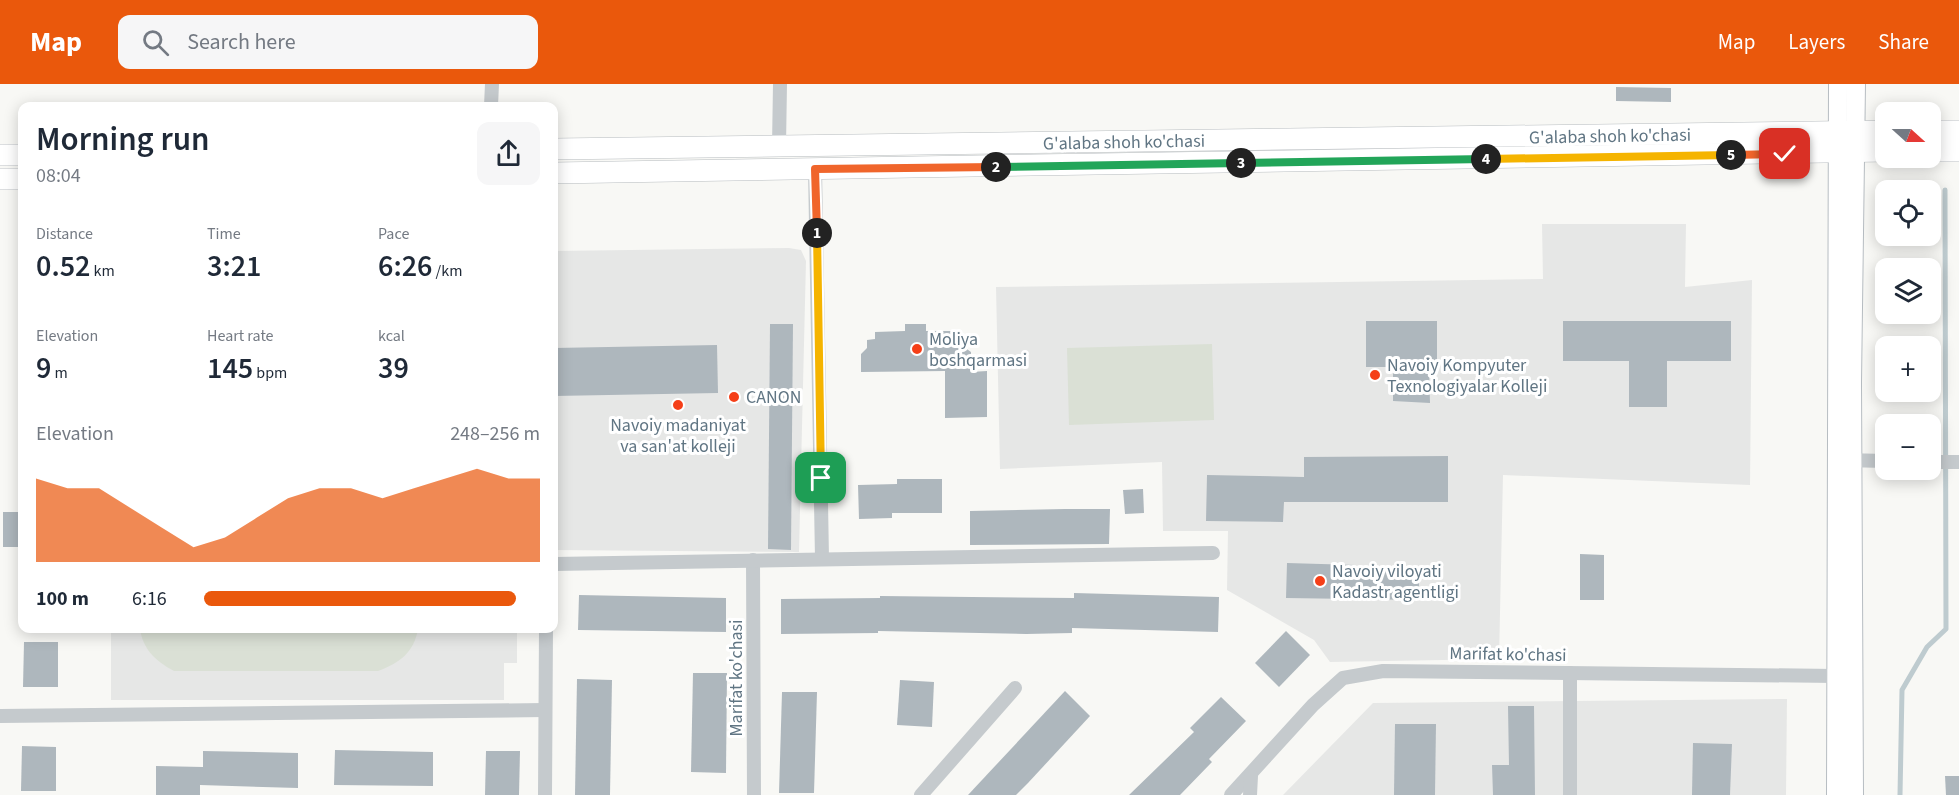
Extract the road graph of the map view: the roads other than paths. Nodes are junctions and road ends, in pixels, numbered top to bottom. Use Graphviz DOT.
graph roads {
  1 [pos="492,84"];
  2 [pos="780,84"];
  3 [pos="1838,84"];
  4 [pos="1856,84"];
  5 [pos="491,102"];
  6 [pos="1941,131"];
  7 [pos="1959,131"];
  8 [pos="1875,134"];
  9 [pos="1847,141"];
  10 [pos="779,146"];
  11 [pos="558,148"];
  12 [pos="1875,148"];
  13 [pos="1941,151"];
  14 [pos="1959,151"];
  15 [pos="0,155"];
  16 [pos="18,155"];
  17 [pos="815,169"];
  18 [pos="558,174"];
  19 [pos="18,178"];
  20 [pos="0,179"];
  21 [pos="1845,460"];
  22 [pos="1875,461"];
  23 [pos="1941,462"];
  24 [pos="1959,462"];
  25 [pos="1213,553"];
  26 [pos="822,558"];
  27 [pos="753,560"];
  28 [pos="558,564"];
  29 [pos="546,633"];
  30 [pos="1570,673"];
  31 [pos="1835,676"];
  32 [pos="1015,688"];
  33 [pos="544,710"];
  34 [pos="0,716"];
  35 [pos="1251,776"];
  36 [pos="545,795"];
  37 [pos="754,795"];
  38 [pos="921,795"];
  39 [pos="1231,795"];
  40 [pos="1250,795"];
  41 [pos="1570,795"];
  42 [pos="1836,795"];
  43 [pos="1854,795"];
  1 -- 5 [label="street"];
  2 -- 10 [label="street"];
  3 -- 9 [label="main road"];
  4 -- 9 [label="main road"];
  6 -- 7 [label="main road"];
  8 -- 9 [label="main road"];
  9 -- 10 [label="main road, G'alaba shoh ko'chasi"];
  9 -- 12 [label="main road"];
  9 -- 17 [label="main road, G'alaba shoh ko'chasi"];
  9 -- 21 [label="main road"];
  10 -- 11 [label="main road, G'alaba shoh ko'chasi"];
  13 -- 14 [label="main road"];
  15 -- 16 [label="main road"];
  17 -- 18 [label="main road, G'alaba shoh ko'chasi"];
  17 -- 26 [label="street"];
  19 -- 20 [label="main road"];
  21 -- 22 [label="street"];
  21 -- 31 [label="main road"];
  21 -- 43 [label="main road"];
  23 -- 24 [label="street"];
  25 -- 26 [label="street"];
  26 -- 27 [label="street"];
  27 -- 28 [label="street"];
  27 -- 37 [label="street, Marifat ko'chasi"];
  29 -- 33 [label="street"];
  30 -- 31 [label="street, Marifat ko'chasi"];
  30 -- 35 [label="street, Marifat ko'chasi"];
  30 -- 41 [label="street"];
  31 -- 42 [label="main road"];
  32 -- 38 [label="street"];
  33 -- 34 [label="street"];
  33 -- 36 [label="street"];
  35 -- 39 [label="street, Marifat ko'chasi"];
  35 -- 40 [label="street"];
}
